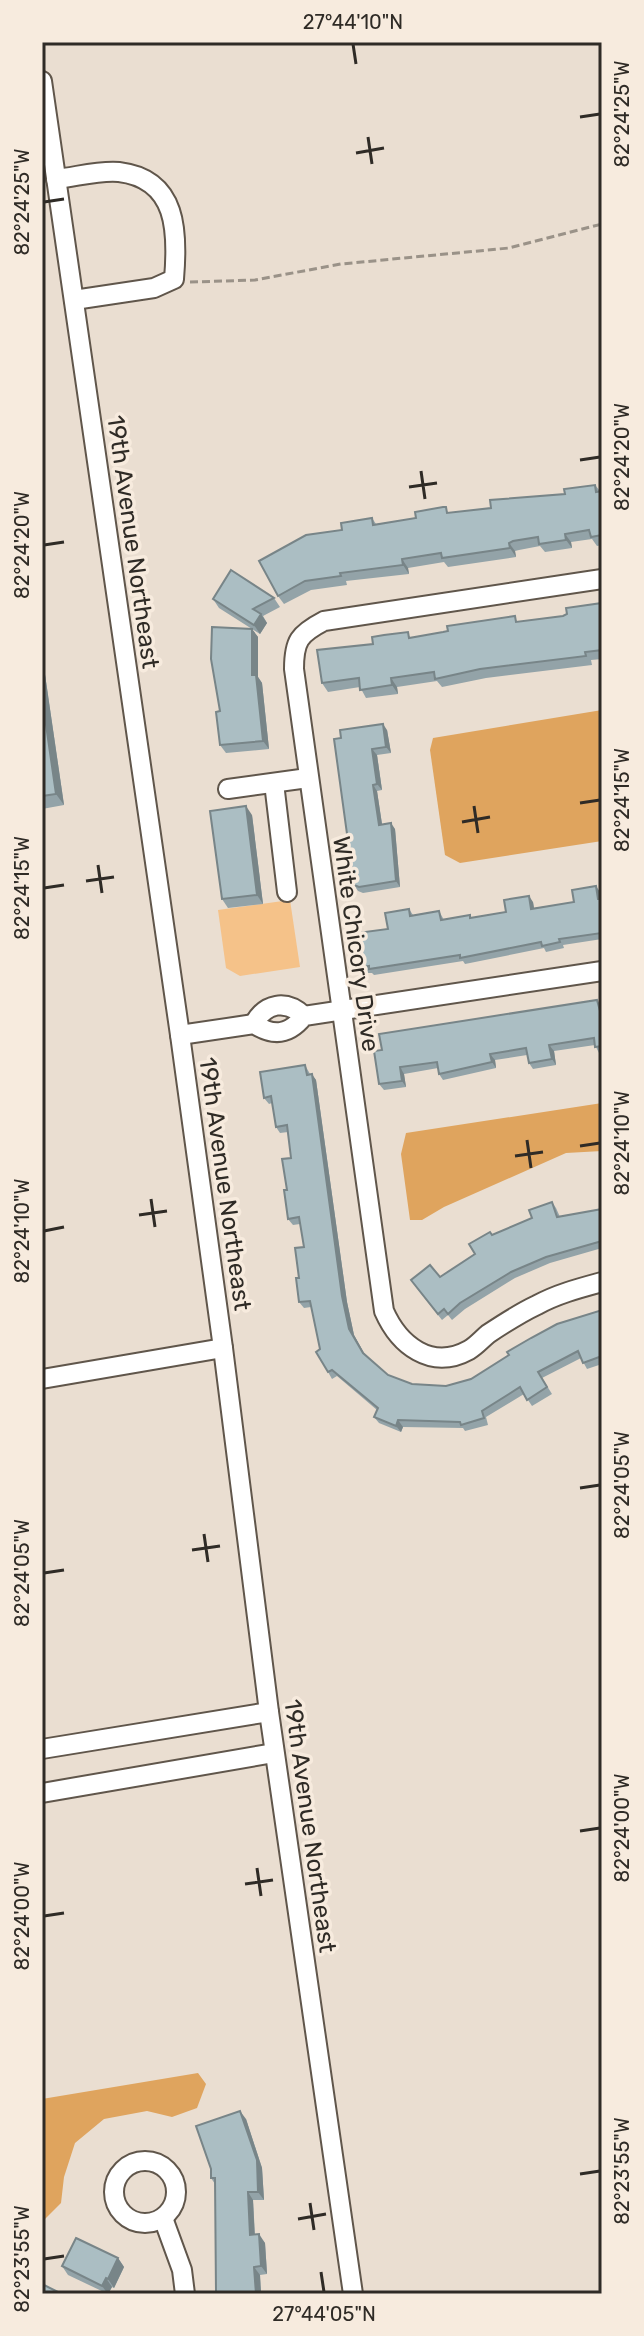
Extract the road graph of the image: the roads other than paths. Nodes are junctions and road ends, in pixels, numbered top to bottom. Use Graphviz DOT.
graph roads {
  1 [pos="42,81"];
  2 [pos="56,179"];
  3 [pos="74,300"];
  4 [pos="602,579"];
  5 [pos="308,778"];
  6 [pos="274,783"];
  7 [pos="228,789"];
  8 [pos="287,892"];
  9 [pos="602,971"];
  10 [pos="341,1011"];
  11 [pos="180,1035"];
  12 [pos="602,1282"];
  13 [pos="223,1348"];
  14 [pos="42,1379"];
  15 [pos="269,1712"];
  16 [pos="42,1749"];
  17 [pos="274,1753"];
  18 [pos="42,1793"];
  19 [pos="163,2218"];
  20 [pos="185,2294"];
  21 [pos="353,2294"];
  1 -- 2 [label="street, 19th Avenue Northeast"];
  2 -- 3 [label="street, 19th Avenue Northeast"];
  2 -- 3 [label="street"];
  3 -- 11 [label="street, 19th Avenue Northeast"];
  4 -- 5 [label="street, White Chicory Drive"];
  5 -- 6 [label="street"];
  5 -- 10 [label="street, White Chicory Drive"];
  6 -- 7 [label="street"];
  6 -- 8 [label="street"];
  9 -- 10 [label="street"];
  10 -- 11 [label="street"];
  10 -- 12 [label="street, White Chicory Drive"];
  11 -- 13 [label="street, 19th Avenue Northeast"];
  13 -- 14 [label="street"];
  13 -- 15 [label="street, 19th Avenue Northeast"];
  15 -- 16 [label="street"];
  15 -- 17 [label="street, 19th Avenue Northeast"];
  17 -- 18 [label="street"];
  17 -- 21 [label="street, 19th Avenue Northeast"];
  19 -- 20 [label="street"];
}
